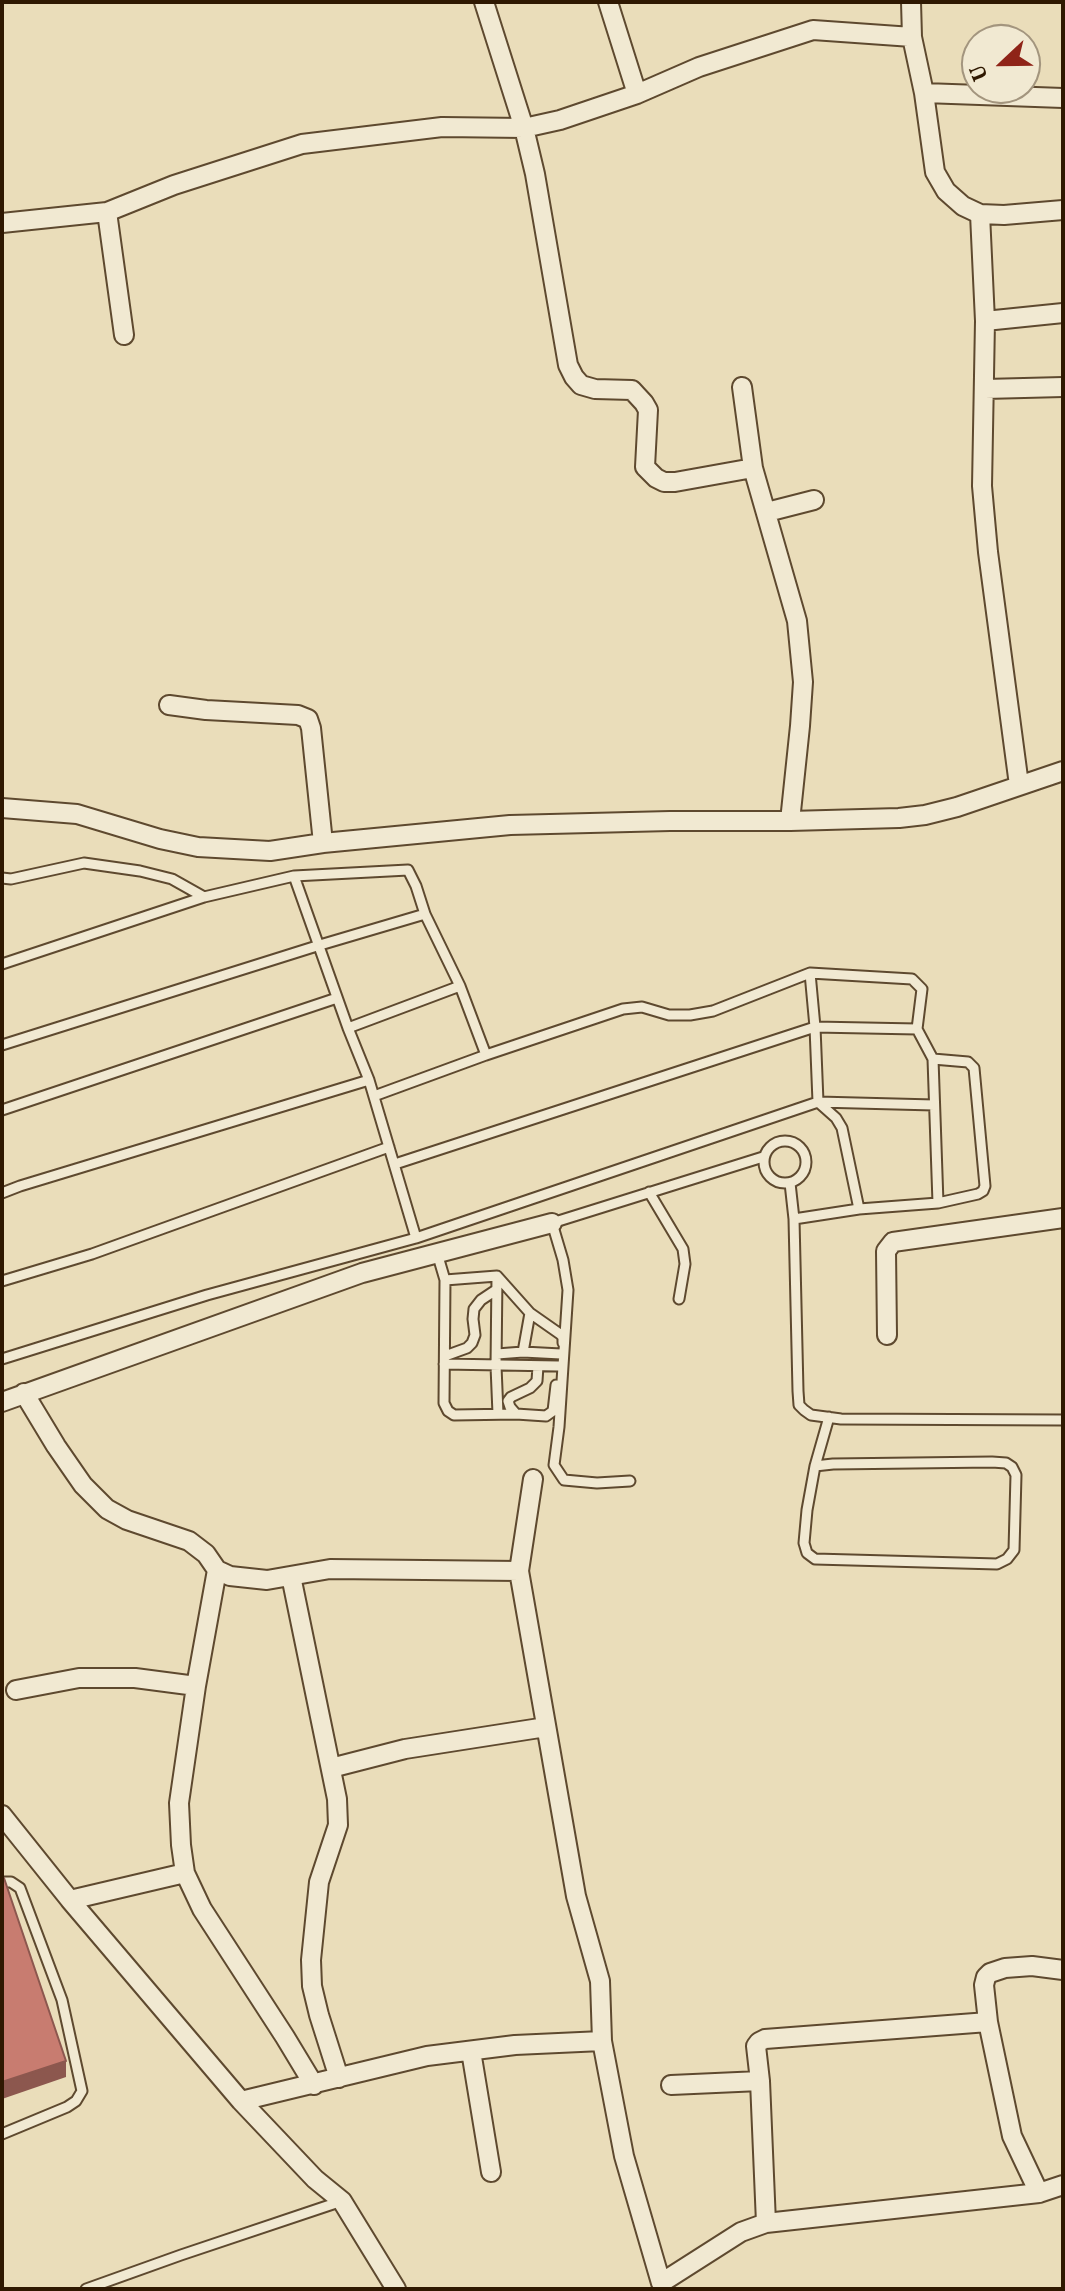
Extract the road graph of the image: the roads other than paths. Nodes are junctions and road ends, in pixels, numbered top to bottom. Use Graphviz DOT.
graph roads {
  1 [pos="484,2"];
  2 [pos="608,2"];
  3 [pos="911,2"];
  4 [pos="912,37"];
  5 [pos="924,93"];
  6 [pos="637,94"];
  7 [pos="1063,98"];
  8 [pos="524,128"];
  9 [pos="1063,210"];
  10 [pos="107,212"];
  11 [pos="980,214"];
  12 [pos="2,223"];
  13 [pos="1063,313"];
  14 [pos="985,321"];
  15 [pos="124,335"];
  16 [pos="742,387"];
  17 [pos="1063,387"];
  18 [pos="985,389"];
  19 [pos="753,468"];
  20 [pos="814,500"];
  21 [pos="767,512"];
  22 [pos="169,705"];
  23 [pos="1063,771"];
  24 [pos="1019,785"];
  25 [pos="2,808"];
  26 [pos="790,821"];
  27 [pos="323,843"];
  28 [pos="294,876"];
  29 [pos="5,880"];
  30 [pos="204,897"];
  31 [pos="425,914"];
  32 [pos="320,945"];
  33 [pos="2,964"];
  34 [pos="810,973"];
  35 [pos="460,986"];
  36 [pos="337,998"];
  37 [pos="815,1027"];
  38 [pos="348,1028"];
  39 [pos="917,1029"];
  40 [pos="2,1045"];
  41 [pos="486,1055"];
  42 [pos="933,1059"];
  43 [pos="369,1080"];
  44 [pos="374,1096"];
  45 [pos="818,1102"];
  46 [pos="934,1105"];
  47 [pos="2,1110"];
  48 [pos="389,1147"];
  49 [pos="763,1157"];
  50 [pos="395,1164"];
  51 [pos="790,1183"];
  52 [pos="649,1192"];
  53 [pos="2,1193"];
  54 [pos="938,1203"];
  55 [pos="859,1209"];
  56 [pos="1063,1218"];
  57 [pos="794,1219"];
  58 [pos="552,1223"];
  59 [pos="416,1238"];
  60 [pos="437,1253"];
  61 [pos="497,1276"];
  62 [pos="445,1280"];
  63 [pos="2,1281"];
  64 [pos="496,1290"];
  65 [pos="679,1299"];
  66 [pos="530,1313"];
  67 [pos="887,1335"];
  68 [pos="523,1352"];
  69 [pos="497,1354"];
  70 [pos="561,1354"];
  71 [pos="2,1359"];
  72 [pos="445,1360"];
  73 [pos="496,1366"];
  74 [pos="538,1366"];
  75 [pos="558,1366"];
  76 [pos="24,1393"];
  77 [pos="2,1402"];
  78 [pos="498,1414"];
  79 [pos="516,1414"];
  80 [pos="829,1417"];
  81 [pos="1063,1420"];
  82 [pos="815,1466"];
  83 [pos="533,1479"];
  84 [pos="630,1481"];
  85 [pos="217,1570"];
  86 [pos="519,1571"];
  87 [pos="291,1576"];
  88 [pos="196,1686"];
  89 [pos="16,1690"];
  90 [pos="546,1727"];
  91 [pos="331,1768"];
  92 [pos="2,1815"];
  93 [pos="185,1873"];
  94 [pos="2,1882"];
  95 [pos="70,1900"];
  96 [pos="1063,1970"];
  97 [pos="988,2022"];
  98 [pos="602,2041"];
  99 [pos="471,2051"];
  100 [pos="339,2078"];
  101 [pos="760,2081"];
  102 [pos="314,2085"];
  103 [pos="671,2085"];
  104 [pos="241,2101"];
  105 [pos="2,2134"];
  106 [pos="491,2172"];
  107 [pos="1063,2185"];
  108 [pos="1039,2193"];
  109 [pos="342,2201"];
  110 [pos="766,2223"];
  111 [pos="660,2286"];
  112 [pos="86,2289"];
  113 [pos="396,2289"];
  1 -- 8 [label="street"];
  2 -- 6 [label="street"];
  3 -- 4 [label="street"];
  4 -- 5 [label="street"];
  4 -- 6 [label="street"];
  5 -- 7 [label="street"];
  5 -- 11 [label="street"];
  6 -- 8 [label="street"];
  8 -- 10 [label="street"];
  8 -- 19 [label="street"];
  9 -- 11 [label="street"];
  10 -- 12 [label="street"];
  10 -- 15 [label="street"];
  11 -- 14 [label="street"];
  13 -- 14 [label="street"];
  14 -- 18 [label="street"];
  16 -- 19 [label="street"];
  17 -- 18 [label="street"];
  18 -- 24 [label="street"];
  19 -- 21 [label="street"];
  20 -- 21 [label="street"];
  21 -- 26 [label="street"];
  22 -- 27 [label="street"];
  23 -- 24 [label="street"];
  24 -- 26 [label="street"];
  25 -- 27 [label="street"];
  26 -- 27 [label="street"];
  28 -- 30 [label="lane"];
  28 -- 31 [label="lane"];
  28 -- 32 [label="lane"];
  29 -- 30 [label="lane"];
  30 -- 33 [label="lane"];
  31 -- 32 [label="lane"];
  31 -- 35 [label="lane"];
  32 -- 36 [label="lane"];
  32 -- 40 [label="lane"];
  34 -- 37 [label="lane"];
  34 -- 39 [label="lane"];
  34 -- 41 [label="lane"];
  35 -- 38 [label="lane"];
  35 -- 41 [label="lane"];
  36 -- 38 [label="lane"];
  36 -- 47 [label="lane"];
  37 -- 39 [label="lane"];
  37 -- 45 [label="lane"];
  37 -- 50 [label="lane"];
  38 -- 43 [label="lane"];
  39 -- 42 [label="lane"];
  41 -- 44 [label="lane"];
  42 -- 46 [label="lane"];
  42 -- 54 [label="lane"];
  43 -- 44 [label="lane"];
  43 -- 53 [label="lane"];
  44 -- 48 [label="lane"];
  45 -- 46 [label="lane"];
  45 -- 55 [label="lane"];
  45 -- 59 [label="lane"];
  46 -- 54 [label="lane"];
  48 -- 50 [label="lane"];
  48 -- 63 [label="lane"];
  49 -- 51 [label="lane"];
  49 -- 51 [label="lane"];
  49 -- 52 [label="lane"];
  50 -- 59 [label="lane"];
  51 -- 57 [label="lane"];
  52 -- 58 [label="lane"];
  52 -- 65 [label="lane"];
  54 -- 55 [label="lane"];
  55 -- 57 [label="lane"];
  56 -- 67 [label="street"];
  57 -- 80 [label="lane"];
  58 -- 60 [label="street"];
  58 -- 84 [label="lane"];
  59 -- 71 [label="lane"];
  60 -- 62 [label="lane"];
  60 -- 76 [label="street"];
  61 -- 62 [label="lane"];
  61 -- 64 [label="lane"];
  61 -- 66 [label="lane"];
  62 -- 72 [label="lane"];
  64 -- 69 [label="lane"];
  64 -- 72 [label="lane"];
  66 -- 68 [label="lane"];
  66 -- 70 [label="lane"];
  68 -- 69 [label="lane"];
  68 -- 70 [label="lane"];
  69 -- 73 [label="lane"];
  70 -- 75 [label="lane"];
  72 -- 73 [label="lane"];
  72 -- 78 [label="lane"];
  73 -- 74 [label="lane"];
  73 -- 78 [label="lane"];
  74 -- 75 [label="lane"];
  74 -- 79 [label="lane"];
  75 -- 79 [label="lane"];
  76 -- 77 [label="street"];
  76 -- 85 [label="street"];
  78 -- 79 [label="lane"];
  80 -- 81 [label="lane"];
  80 -- 82 [label="lane"];
  82 -- 82 [label="lane"];
  83 -- 86 [label="street"];
  85 -- 87 [label="street"];
  85 -- 88 [label="street"];
  86 -- 87 [label="street"];
  86 -- 90 [label="street"];
  87 -- 91 [label="street"];
  88 -- 89 [label="street"];
  88 -- 93 [label="street"];
  90 -- 91 [label="street"];
  90 -- 98 [label="street"];
  91 -- 100 [label="street"];
  92 -- 95 [label="street"];
  93 -- 95 [label="street"];
  93 -- 102 [label="street"];
  94 -- 105 [label="lane"];
  95 -- 104 [label="street"];
  96 -- 97 [label="street"];
  97 -- 101 [label="street"];
  97 -- 108 [label="street"];
  98 -- 99 [label="street"];
  98 -- 111 [label="street"];
  99 -- 100 [label="street"];
  99 -- 106 [label="street"];
  100 -- 102 [label="street"];
  101 -- 103 [label="street"];
  101 -- 110 [label="street"];
  102 -- 104 [label="street"];
  104 -- 109 [label="street"];
  107 -- 108 [label="street"];
  108 -- 110 [label="street"];
  109 -- 112 [label="lane"];
  109 -- 113 [label="street"];
  110 -- 111 [label="street"];
}
